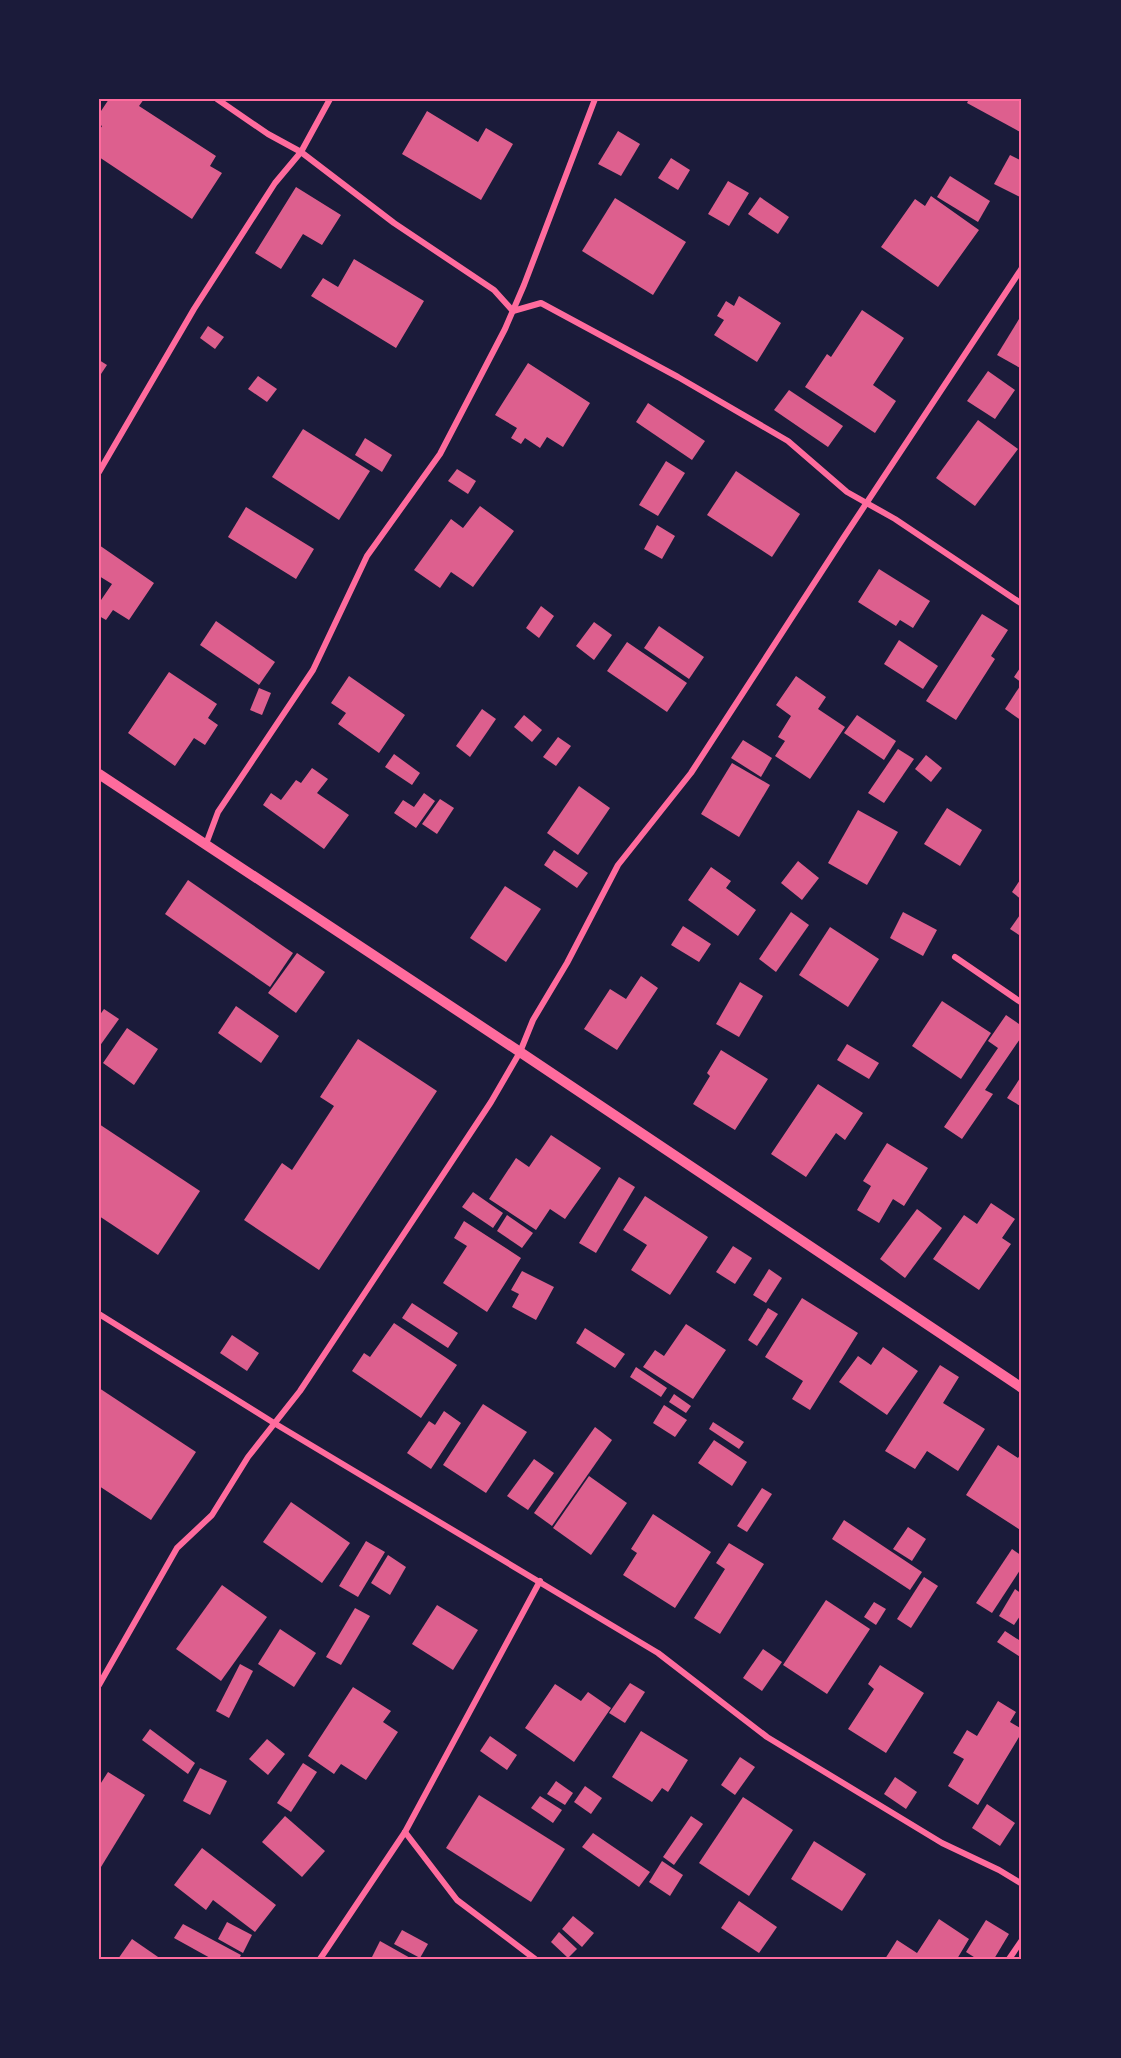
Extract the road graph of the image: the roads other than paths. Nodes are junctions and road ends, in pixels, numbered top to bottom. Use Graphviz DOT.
graph roads {
  1 [pos="217,99"];
  2 [pos="330,99"];
  3 [pos="595,99"];
  4 [pos="301,152"];
  5 [pos="1022,268"];
  6 [pos="513,311"];
  7 [pos="99,472"];
  8 [pos="865,504"];
  9 [pos="1022,604"];
  10 [pos="99,774"];
  11 [pos="206,844"];
  12 [pos="955,957"];
  13 [pos="1022,1003"];
  14 [pos="520,1052"];
  15 [pos="99,1314"];
  16 [pos="1022,1388"];
  17 [pos="274,1423"];
  18 [pos="540,1581"];
  19 [pos="99,1685"];
  20 [pos="405,1832"];
  21 [pos="1022,1884"];
  22 [pos="1022,1940"];
  23 [pos="320,1959"];
  24 [pos="535,1959"];
  25 [pos="1009,1959"];
  1 -- 4 [label="street"];
  2 -- 4 [label="street"];
  3 -- 6 [label="street"];
  4 -- 6 [label="street"];
  4 -- 7 [label="street"];
  5 -- 8 [label="street"];
  6 -- 8 [label="street"];
  6 -- 11 [label="street"];
  8 -- 9 [label="street"];
  8 -- 14 [label="street"];
  10 -- 11 [label="street"];
  11 -- 14 [label="street"];
  12 -- 13 [label="street"];
  14 -- 16 [label="street"];
  14 -- 17 [label="street"];
  15 -- 17 [label="street"];
  17 -- 18 [label="street"];
  17 -- 19 [label="street"];
  18 -- 20 [label="street"];
  18 -- 21 [label="street"];
  20 -- 23 [label="street"];
  20 -- 24 [label="street"];
  22 -- 25 [label="street"];
}
